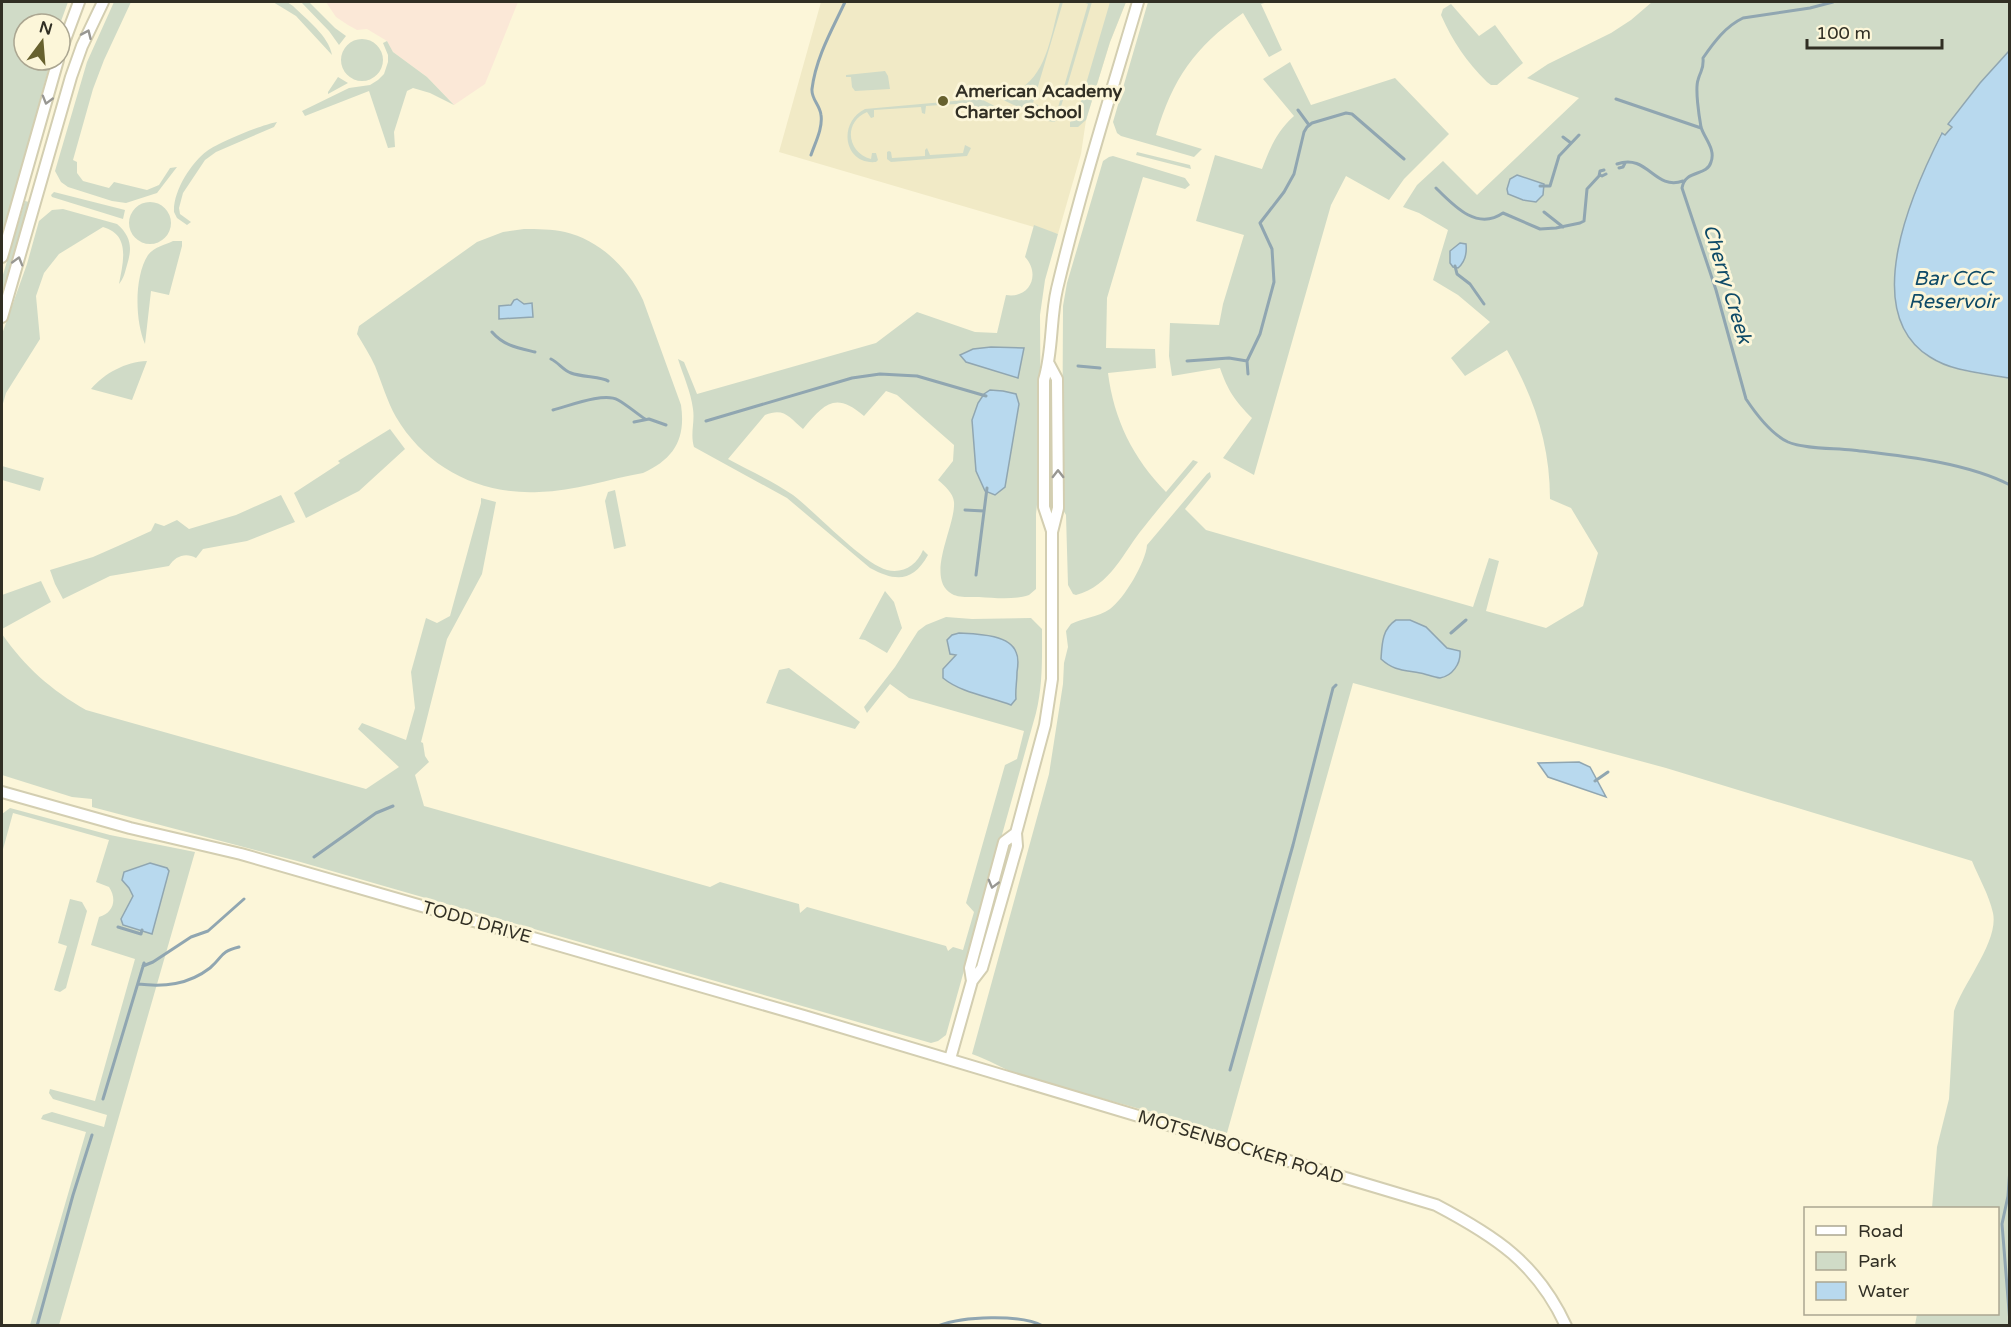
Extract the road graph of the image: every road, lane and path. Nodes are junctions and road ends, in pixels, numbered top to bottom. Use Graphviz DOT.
graph roads {
  1 [pos="79,2"];
  2 [pos="102,2"];
  3 [pos="1138,2"];
  4 [pos="72,21"];
  5 [pos="55,72"];
  6 [pos="2,257"];
  7 [pos="2,317"];
  8 [pos="2,792"];
  9 [pos="950,1059"];
  10 [pos="1566,1326"];
  1 -- 4 [label="main road"];
  7 -- 2 [label="main road, one-way"];
  3 -- 9 [label="main road"];
  5 -- 6 [label="main road, one-way"];
  8 -- 9 [label="main road, TODD DRIVE"];
  9 -- 10 [label="main road, MOTSENBOCKER ROAD"];
}
